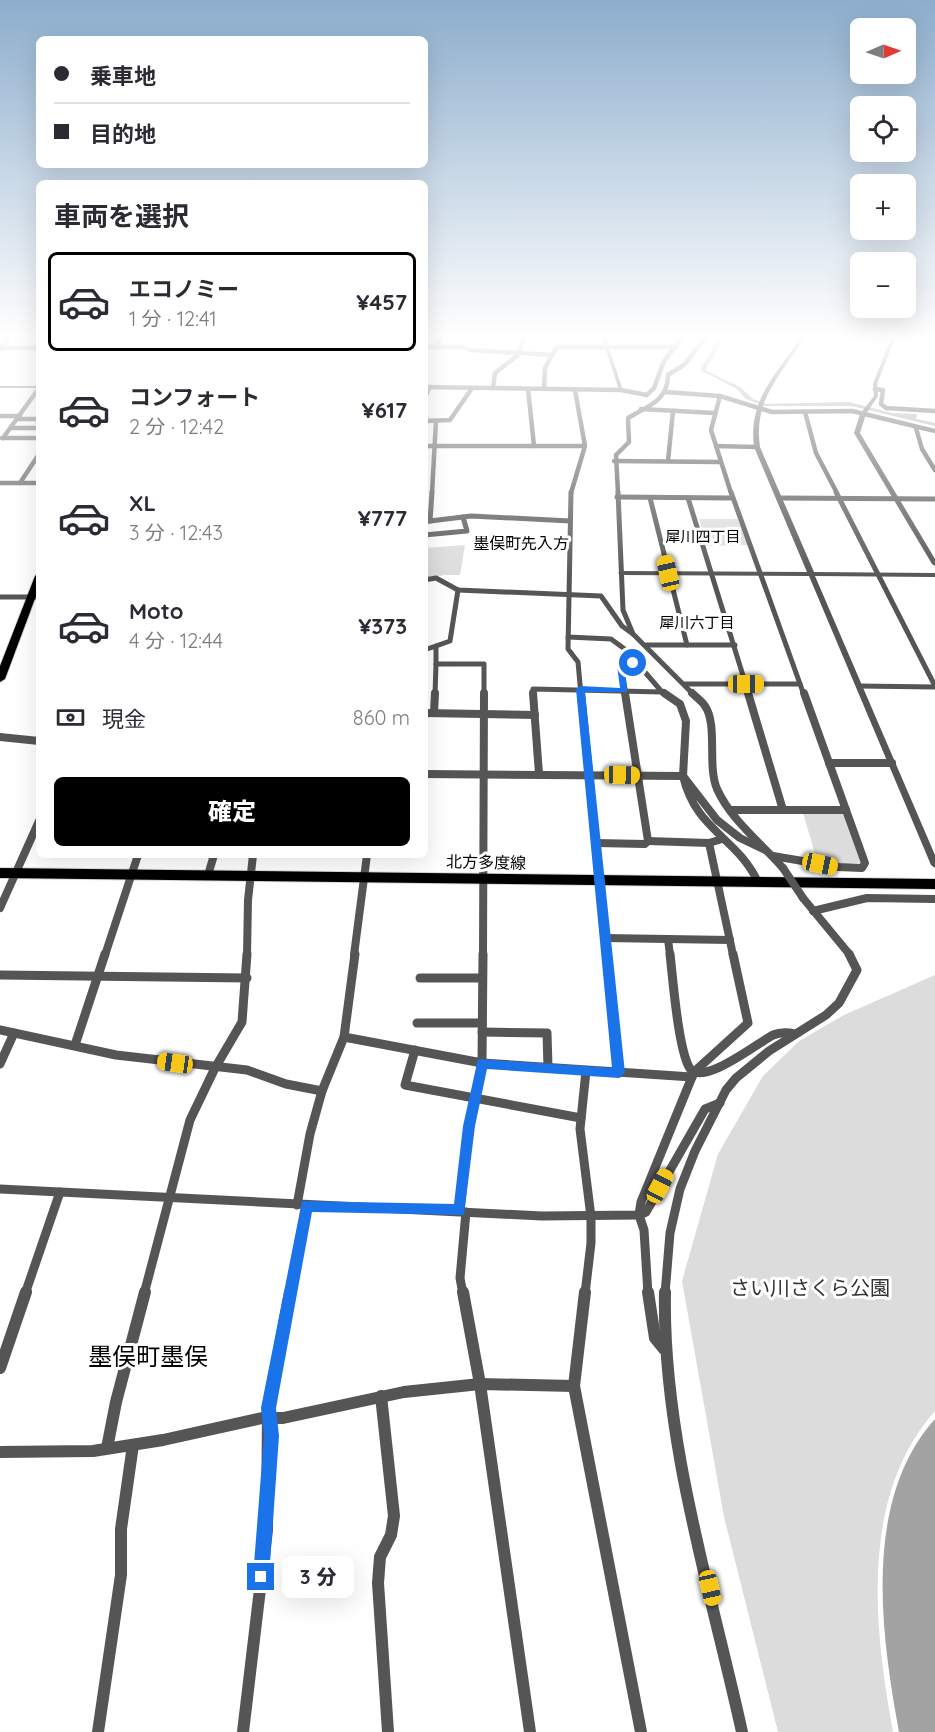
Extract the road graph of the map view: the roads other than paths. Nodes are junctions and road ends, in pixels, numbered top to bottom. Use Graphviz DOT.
graph roads {
  1 [pos="18,419"];
  2 [pos="451,419"];
  3 [pos="531,419"];
  4 [pos="580,419"];
  5 [pos="628,419"];
  6 [pos="672,419"];
  7 [pos="713,419"];
  8 [pos="756,419"];
  9 [pos="807,419"];
  10 [pos="861,419"];
  11 [pos="884,419"];
  12 [pos="428,420"];
  13 [pos="436,422"];
  14 [pos="11,428"];
  15 [pos="36,428"];
  16 [pos="916,428"];
  17 [pos="935,431"];
  18 [pos="2,438"];
  19 [pos="36,438"];
  20 [pos="428,446"];
  21 [pos="434,446"];
  22 [pos="534,446"];
  23 [pos="585,446"];
  24 [pos="716,446"];
  25 [pos="757,447"];
  26 [pos="36,459"];
  27 [pos="614,461"];
  28 [pos="668,462"];
  29 [pos="720,462"];
  30 [pos="935,470"];
  31 [pos="428,482"];
  32 [pos="432,482"];
  33 [pos="0,483"];
  34 [pos="20,483"];
  35 [pos="36,483"];
  36 [pos="617,497"];
  37 [pos="650,498"];
  38 [pos="688,498"];
  39 [pos="732,498"];
  40 [pos="779,498"];
  41 [pos="839,499"];
  42 [pos="896,499"];
  43 [pos="935,499"];
  44 [pos="428,514"];
  45 [pos="463,517"];
  46 [pos="570,521"];
  47 [pos="428,522"];
  48 [pos="428,535"];
  49 [pos="935,564"];
  50 [pos="621,573"];
  51 [pos="668,573"];
  52 [pos="713,574"];
  53 [pos="761,574"];
  54 [pos="812,574"];
  55 [pos="878,575"];
  56 [pos="935,575"];
  57 [pos="428,579"];
  58 [pos="459,590"];
  59 [pos="568,595"];
  60 [pos="0,597"];
  61 [pos="35,597"];
  62 [pos="633,634"];
  63 [pos="568,637"];
  64 [pos="646,645"];
  65 [pos="687,645"];
  66 [pos="735,645"];
  67 [pos="436,646"];
  68 [pos="428,649"];
  69 [pos="636,662"];
  70 [pos="436,664"];
  71 [pos="1,675"];
  72 [pos="685,684"];
  73 [pos="746,684"];
  74 [pos="800,684"];
  75 [pos="859,686"];
  76 [pos="935,686"];
  77 [pos="580,689"];
  78 [pos="625,690"];
  79 [pos="662,692"];
  80 [pos="428,713"];
  81 [pos="434,713"];
  82 [pos="483,715"];
  83 [pos="535,715"];
  84 [pos="0,737"];
  85 [pos="36,741"];
  86 [pos="829,763"];
  87 [pos="892,763"];
  88 [pos="428,774"];
  89 [pos="483,774"];
  90 [pos="539,774"];
  91 [pos="589,774"];
  92 [pos="638,775"];
  93 [pos="682,776"];
  94 [pos="729,810"];
  95 [pos="783,810"];
  96 [pos="846,810"];
  97 [pos="36,828"];
  98 [pos="722,839"];
  99 [pos="648,841"];
  100 [pos="596,843"];
  101 [pos="709,843"];
  102 [pos="771,854"];
  103 [pos="137,858"];
  104 [pos="213,858"];
  105 [pos="253,858"];
  106 [pos="367,858"];
  107 [pos="935,865"];
  108 [pos="0,873"];
  109 [pos="15,873"];
  110 [pos="131,874"];
  111 [pos="208,876"];
  112 [pos="250,876"];
  113 [pos="365,877"];
  114 [pos="483,878"];
  115 [pos="600,880"];
  116 [pos="717,881"];
  117 [pos="758,882"];
  118 [pos="935,884"];
  119 [pos="935,899"];
  120 [pos="0,908"];
  121 [pos="813,911"];
  122 [pos="605,938"];
  123 [pos="668,939"];
  124 [pos="730,940"];
  125 [pos="1,977"];
  126 [pos="97,977"];
  127 [pos="247,978"];
  128 [pos="420,978"];
  129 [pos="482,978"];
  130 [pos="417,1023"];
  131 [pos="482,1028"];
  132 [pos="0,1030"];
  133 [pos="14,1033"];
  134 [pos="795,1034"];
  135 [pos="344,1037"];
  136 [pos="75,1045"];
  137 [pos="415,1050"];
  138 [pos="482,1063"];
  139 [pos="0,1064"];
  140 [pos="215,1068"];
  141 [pos="548,1068"];
  142 [pos="586,1071"];
  143 [pos="619,1073"];
  144 [pos="693,1075"];
  145 [pos="322,1091"];
  146 [pos="476,1098"];
  147 [pos="720,1103"];
  148 [pos="581,1118"];
  149 [pos="0,1189"];
  150 [pos="60,1192"];
  151 [pos="170,1196"];
  152 [pos="302,1205"];
  153 [pos="463,1211"];
  154 [pos="639,1215"];
  155 [pos="591,1217"];
  156 [pos="664,1349"];
  157 [pos="0,1368"];
  158 [pos="480,1384"];
  159 [pos="574,1386"];
  160 [pos="381,1396"];
  161 [pos="269,1418"];
  162 [pos="133,1445"];
  163 [pos="107,1448"];
  164 [pos="0,1452"];
  165 [pos="98,1732"];
  166 [pos="243,1732"];
  167 [pos="388,1732"];
  168 [pos="530,1732"];
  169 [pos="641,1732"];
  170 [pos="742,1732"];
  1 -- 14 [label="street"];
  2 -- 13 [label="street"];
  3 -- 22 [label="street"];
  4 -- 23 [label="street"];
  5 -- 27 [label="street"];
  6 -- 28 [label="street"];
  7 -- 24 [label="street"];
  8 -- 25 [label="street"];
  9 -- 41 [label="street"];
  10 -- 42 [label="street"];
  11 -- 16 [label="street"];
  12 -- 13 [label="street"];
  13 -- 21 [label="street"];
  14 -- 15 [label="street"];
  14 -- 18 [label="street"];
  16 -- 17 [label="street"];
  16 -- 30 [label="street"];
  18 -- 19 [label="street"];
  20 -- 21 [label="street"];
  21 -- 22 [label="street"];
  21 -- 32 [label="street"];
  22 -- 23 [label="street"];
  23 -- 46 [label="street"];
  24 -- 25 [label="street"];
  24 -- 29 [label="street"];
  25 -- 40 [label="street"];
  26 -- 34 [label="street"];
  27 -- 28 [label="street"];
  27 -- 36 [label="street"];
  28 -- 29 [label="street"];
  29 -- 39 [label="street"];
  31 -- 32 [label="street"];
  32 -- 44 [label="street"];
  33 -- 34 [label="street"];
  34 -- 35 [label="street"];
  36 -- 37 [label="street"];
  36 -- 50 [label="street"];
  37 -- 38 [label="street"];
  37 -- 51 [label="street"];
  38 -- 39 [label="street"];
  38 -- 52 [label="street"];
  39 -- 53 [label="street"];
  40 -- 41 [label="street"];
  40 -- 54 [label="street"];
  41 -- 42 [label="street"];
  41 -- 55 [label="street"];
  42 -- 43 [label="street"];
  42 -- 49 [label="street"];
  45 -- 46 [label="street"];
  45 -- 47 [label="street"];
  45 -- 48 [label="street"];
  46 -- 59 [label="street"];
  50 -- 51 [label="street"];
  50 -- 62 [label="street"];
  51 -- 52 [label="street"];
  51 -- 65 [label="street"];
  52 -- 53 [label="street"];
  52 -- 66 [label="street"];
  53 -- 54 [label="street"];
  53 -- 74 [label="street"];
  54 -- 55 [label="street"];
  54 -- 75 [label="street"];
  55 -- 56 [label="street"];
  55 -- 76 [label="street"];
  57 -- 58 [label="street"];
  58 -- 59 [label="street"];
  58 -- 67 [label="street"];
  59 -- 62 [label="street"];
  59 -- 63 [label="street"];
  60 -- 61 [label="street"];
  61 -- 71 [label="main road"];
  62 -- 64 [label="street"];
  63 -- 69 [label="street"];
  63 -- 77 [label="street"];
  64 -- 65 [label="street"];
  64 -- 72 [label="street"];
  65 -- 66 [label="street"];
  66 -- 73 [label="street"];
  67 -- 68 [label="street"];
  67 -- 70 [label="street"];
  69 -- 78 [label="street"];
  69 -- 79 [label="street"];
  70 -- 81 [label="street"];
  70 -- 82 [label="street"];
  72 -- 73 [label="street"];
  72 -- 94 [label="street"];
  73 -- 74 [label="street"];
  73 -- 95 [label="street"];
  74 -- 86 [label="street"];
  75 -- 76 [label="street"];
  75 -- 87 [label="street"];
  77 -- 78 [label="street"];
  77 -- 83 [label="street"];
  77 -- 91 [label="street"];
  78 -- 79 [label="street"];
  78 -- 92 [label="street"];
  79 -- 93 [label="street"];
  80 -- 81 [label="street"];
  81 -- 82 [label="street"];
  82 -- 83 [label="street"];
  82 -- 89 [label="street"];
  83 -- 90 [label="street"];
  84 -- 85 [label="street"];
  86 -- 87 [label="street"];
  86 -- 96 [label="street"];
  87 -- 107 [label="street"];
  88 -- 89 [label="street"];
  89 -- 90 [label="street"];
  89 -- 114 [label="street"];
  90 -- 91 [label="street"];
  91 -- 92 [label="street"];
  91 -- 100 [label="street"];
  92 -- 93 [label="street"];
  92 -- 99 [label="street"];
  93 -- 98 [label="street"];
  93 -- 102 [label="street"];
  94 -- 95 [label="street"];
  94 -- 102 [label="street"];
  95 -- 96 [label="street"];
  96 -- 102 [label="street"];
  97 -- 109 [label="street"];
  98 -- 101 [label="street"];
  98 -- 117 [label="street"];
  99 -- 100 [label="street"];
  99 -- 101 [label="street"];
  100 -- 115 [label="street"];
  101 -- 116 [label="street"];
  102 -- 121 [label="street, bridge"];
  103 -- 110 [label="street"];
  104 -- 111 [label="street"];
  105 -- 112 [label="street"];
  106 -- 113 [label="street"];
  108 -- 109 [label="main road, 北方多度線"];
  109 -- 110 [label="main road, 北方多度線"];
  109 -- 120 [label="street"];
  110 -- 111 [label="main road, 北方多度線"];
  110 -- 126 [label="street"];
  111 -- 112 [label="main road, 北方多度線"];
  112 -- 113 [label="main road, 北方多度線"];
  112 -- 127 [label="street"];
  113 -- 114 [label="main road, 北方多度線"];
  113 -- 135 [label="street"];
  114 -- 115 [label="main road, 北方多度線"];
  114 -- 129 [label="street"];
  115 -- 116 [label="main road, 北方多度線"];
  115 -- 122 [label="street"];
  116 -- 117 [label="main road, 北方多度線"];
  116 -- 124 [label="street"];
  117 -- 118 [label="main road, 北方多度線"];
  119 -- 121 [label="street"];
  121 -- 134 [label="street"];
  122 -- 123 [label="street"];
  122 -- 143 [label="street"];
  123 -- 124 [label="street"];
  123 -- 144 [label="street"];
  124 -- 144 [label="street"];
  125 -- 126 [label="street"];
  126 -- 127 [label="street"];
  126 -- 136 [label="street"];
  127 -- 140 [label="street"];
  128 -- 129 [label="street"];
  129 -- 131 [label="street"];
  130 -- 131 [label="street"];
  131 -- 138 [label="street"];
  131 -- 141 [label="street"];
  132 -- 133 [label="street"];
  133 -- 136 [label="street"];
  133 -- 139 [label="street"];
  134 -- 144 [label="street"];
  134 -- 147 [label="street"];
  135 -- 137 [label="street"];
  135 -- 145 [label="street"];
  136 -- 140 [label="street"];
  137 -- 138 [label="street"];
  137 -- 146 [label="street"];
  138 -- 141 [label="street"];
  138 -- 146 [label="street"];
  140 -- 145 [label="street"];
  140 -- 151 [label="street"];
  141 -- 142 [label="street"];
  142 -- 143 [label="street"];
  142 -- 148 [label="street"];
  143 -- 144 [label="street"];
  144 -- 154 [label="street"];
  145 -- 152 [label="street"];
  146 -- 148 [label="street"];
  146 -- 153 [label="street"];
  147 -- 154 [label="street"];
  147 -- 156 [label="street"];
  148 -- 155 [label="street"];
  149 -- 150 [label="street"];
  150 -- 151 [label="street"];
  150 -- 157 [label="street"];
  151 -- 152 [label="street"];
  151 -- 163 [label="street"];
  152 -- 153 [label="street"];
  152 -- 161 [label="street"];
  153 -- 155 [label="street"];
  153 -- 158 [label="street"];
  154 -- 155 [label="street"];
  154 -- 156 [label="street"];
  155 -- 159 [label="street"];
  156 -- 170 [label="street"];
  158 -- 159 [label="street"];
  158 -- 160 [label="street"];
  158 -- 168 [label="street"];
  159 -- 169 [label="street"];
  160 -- 161 [label="street"];
  160 -- 167 [label="street"];
  161 -- 162 [label="street"];
  161 -- 166 [label="street"];
  162 -- 163 [label="street"];
  162 -- 165 [label="street"];
  163 -- 164 [label="street"];
}
